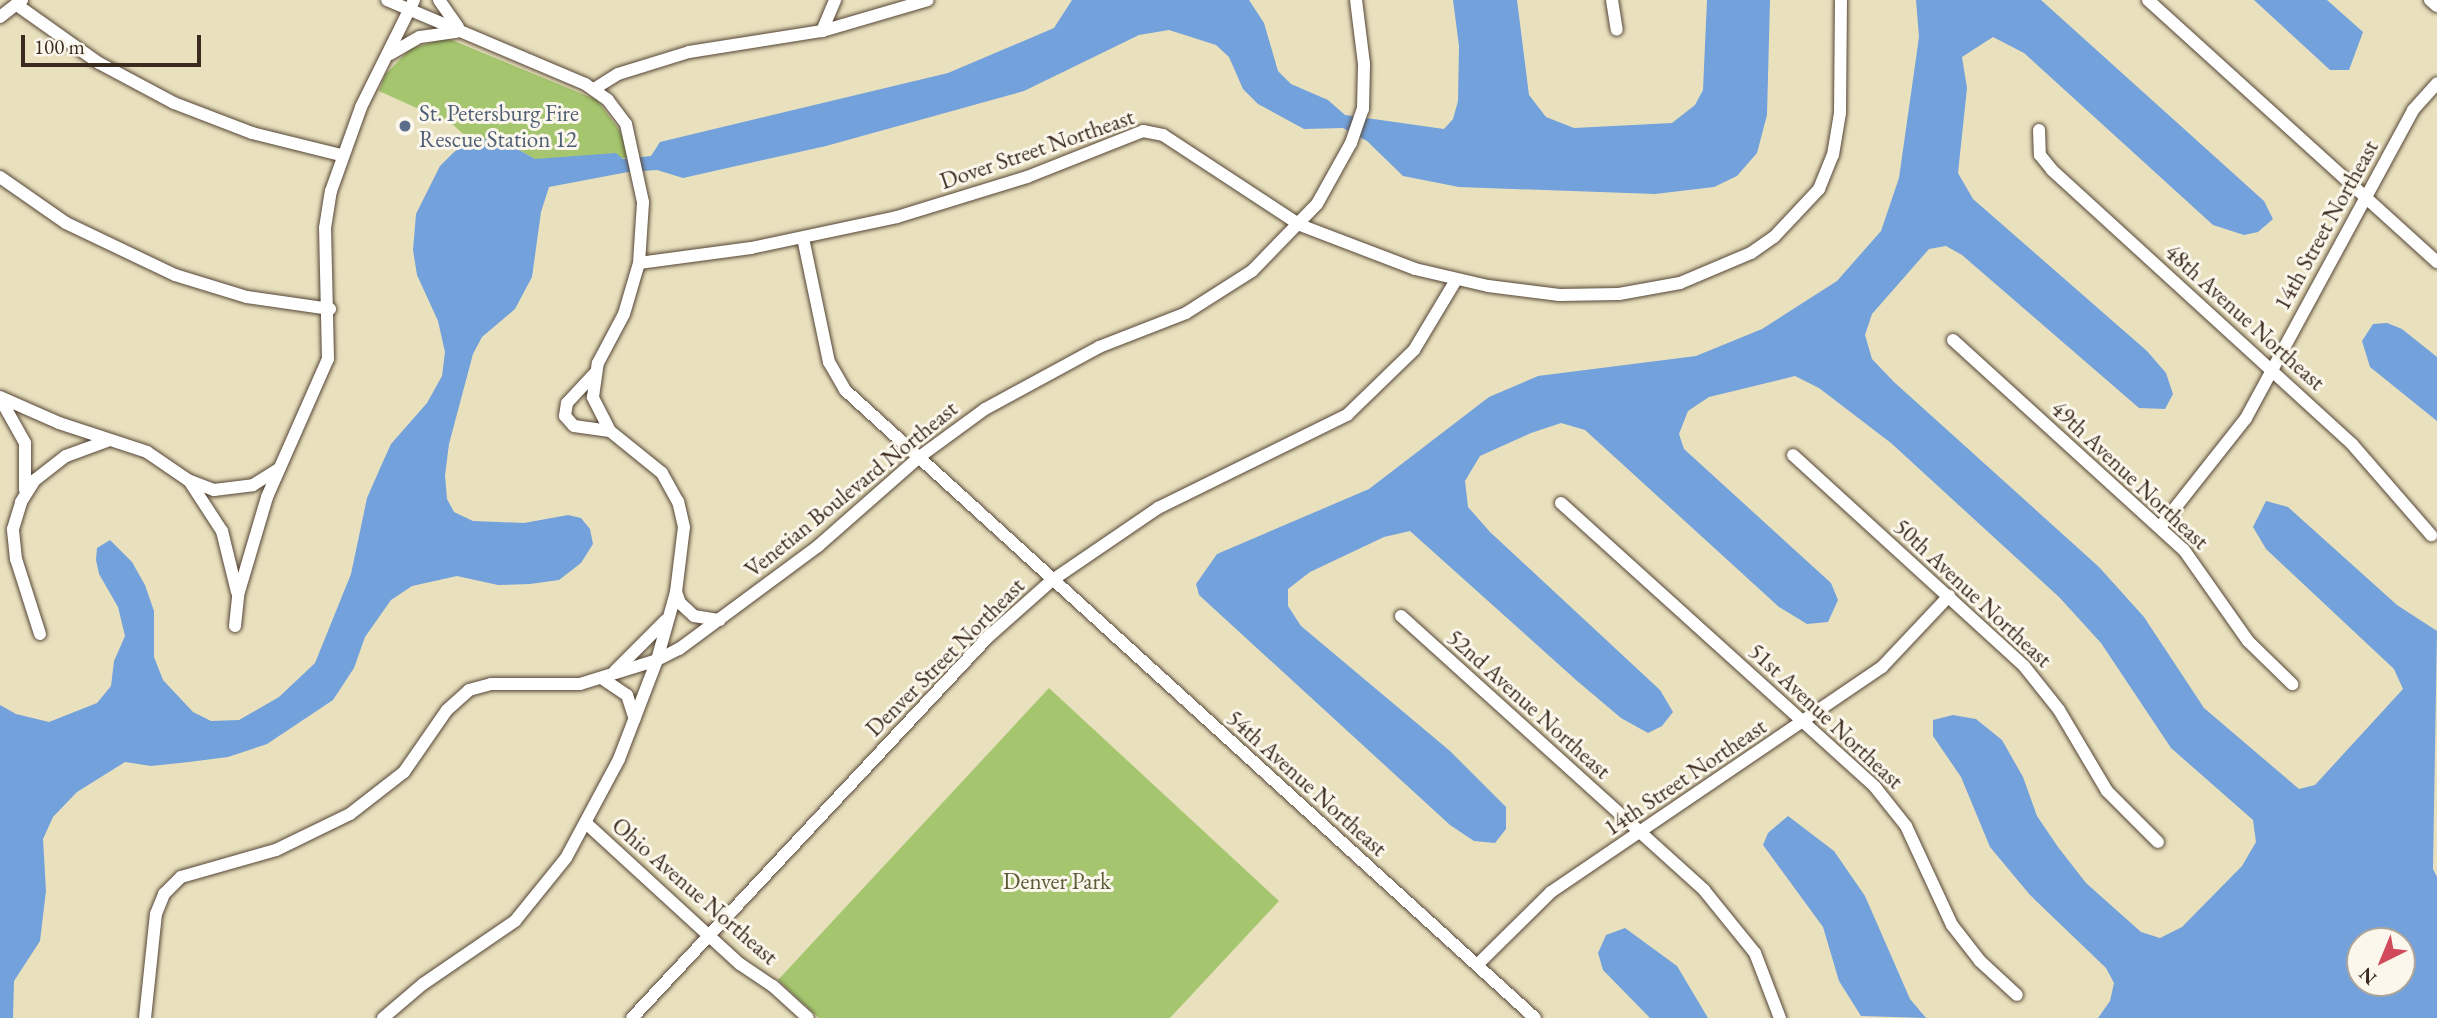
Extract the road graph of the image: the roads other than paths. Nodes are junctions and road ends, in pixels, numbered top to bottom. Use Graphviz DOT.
graph roads {
  1 [pos="387,0"];
  2 [pos="439,0"];
  3 [pos="834,0"];
  4 [pos="928,0"];
  5 [pos="1356,0"];
  6 [pos="1612,0"];
  7 [pos="1841,0"];
  8 [pos="2148,0"];
  9 [pos="2430,0"];
  10 [pos="19,2"];
  11 [pos="412,5"];
  12 [pos="2437,6"];
  13 [pos="0,17"];
  14 [pos="1617,30"];
  15 [pos="822,31"];
  16 [pos="463,32"];
  17 [pos="387,57"];
  18 [pos="2437,83"];
  19 [pos="594,89"];
  20 [pos="2039,131"];
  21 [pos="341,155"];
  22 [pos="0,177"];
  23 [pos="2366,197"];
  24 [pos="1300,225"];
  25 [pos="803,238"];
  26 [pos="2437,262"];
  27 [pos="639,263"];
  28 [pos="1456,280"];
  29 [pos="330,309"];
  30 [pos="1953,340"];
  31 [pos="2270,369"];
  32 [pos="595,373"];
  33 [pos="0,398"];
  34 [pos="610,430"];
  35 [pos="107,441"];
  36 [pos="1793,455"];
  37 [pos="918,458"];
  38 [pos="279,469"];
  39 [pos="188,480"];
  40 [pos="24,494"];
  41 [pos="1561,503"];
  42 [pos="2161,527"];
  43 [pos="2431,535"];
  44 [pos="1051,581"];
  45 [pos="676,592"];
  46 [pos="238,596"];
  47 [pos="1949,596"];
  48 [pos="670,615"];
  49 [pos="1401,616"];
  50 [pos="720,620"];
  51 [pos="235,626"];
  52 [pos="40,634"];
  53 [pos="657,660"];
  54 [pos="603,679"];
  55 [pos="2292,684"];
  56 [pos="635,722"];
  57 [pos="1804,722"];
  58 [pos="587,824"];
  59 [pos="1639,832"];
  60 [pos="2158,842"];
  61 [pos="709,936"];
  62 [pos="1477,965"];
  63 [pos="2017,995"];
  64 [pos="145,1018"];
  65 [pos="383,1018"];
  66 [pos="632,1018"];
  67 [pos="808,1018"];
  68 [pos="1535,1018"];
  69 [pos="1780,1018"];
  1 -- 11 [label="street"];
  2 -- 16 [label="street"];
  3 -- 15 [label="street"];
  4 -- 15 [label="street"];
  5 -- 24 [label="street, Venetian Boulevard Northeast"];
  6 -- 14 [label="street"];
  7 -- 28 [label="street, Dover Street Northeast"];
  8 -- 23 [label="street"];
  9 -- 12 [label="street"];
  10 -- 13 [label="street"];
  10 -- 21 [label="street"];
  11 -- 16 [label="street"];
  11 -- 17 [label="street"];
  15 -- 19 [label="street"];
  16 -- 17 [label="street"];
  16 -- 19 [label="street"];
  17 -- 21 [label="street"];
  18 -- 23 [label="street, 14th Street Northeast"];
  19 -- 27 [label="street"];
  20 -- 31 [label="street, 48th Avenue Northeast"];
  21 -- 29 [label="street"];
  22 -- 29 [label="street"];
  23 -- 26 [label="street"];
  23 -- 31 [label="street, 14th Street Northeast"];
  24 -- 25 [label="street, Dover Street Northeast"];
  24 -- 28 [label="street, Dover Street Northeast"];
  24 -- 37 [label="street, Venetian Boulevard Northeast"];
  25 -- 27 [label="street, Dover Street Northeast"];
  25 -- 37 [label="street, 54th Avenue Northeast"];
  27 -- 32 [label="street"];
  28 -- 44 [label="street, Denver Street Northeast"];
  29 -- 38 [label="street"];
  30 -- 42 [label="street, 49th Avenue Northeast"];
  31 -- 42 [label="street, 14th Street Northeast"];
  31 -- 43 [label="street, 48th Avenue Northeast"];
  32 -- 34 [label="street"];
  32 -- 34 [label="street"];
  33 -- 35 [label="street"];
  33 -- 40 [label="street"];
  34 -- 45 [label="street"];
  35 -- 39 [label="street"];
  35 -- 40 [label="street"];
  36 -- 47 [label="street, 50th Avenue Northeast"];
  37 -- 44 [label="street, 54th Avenue Northeast"];
  37 -- 50 [label="street, Venetian Boulevard Northeast"];
  38 -- 39 [label="street"];
  38 -- 46 [label="street"];
  39 -- 46 [label="street"];
  40 -- 52 [label="street"];
  41 -- 57 [label="street, 51st Avenue Northeast"];
  42 -- 55 [label="street, 49th Avenue Northeast"];
  44 -- 61 [label="street, Denver Street Northeast"];
  44 -- 62 [label="street, 54th Avenue Northeast"];
  45 -- 48 [label="street"];
  45 -- 50 [label="street"];
  46 -- 51 [label="street"];
  47 -- 57 [label="street, 14th Street Northeast"];
  47 -- 60 [label="street, 50th Avenue Northeast"];
  48 -- 53 [label="street"];
  48 -- 54 [label="street"];
  49 -- 59 [label="street, 52nd Avenue Northeast"];
  50 -- 53 [label="street, Venetian Boulevard Northeast"];
  53 -- 54 [label="street, Venetian Boulevard Northeast"];
  53 -- 56 [label="street"];
  54 -- 56 [label="street"];
  54 -- 64 [label="street, Venetian Boulevard Northeast"];
  56 -- 58 [label="street"];
  57 -- 59 [label="street, 14th Street Northeast"];
  57 -- 63 [label="street, 51st Avenue Northeast"];
  58 -- 61 [label="street, Ohio Avenue Northeast"];
  58 -- 65 [label="street"];
  59 -- 62 [label="street, 14th Street Northeast"];
  59 -- 69 [label="street, 52nd Avenue Northeast"];
  61 -- 66 [label="street, Denver Street Northeast"];
  61 -- 67 [label="street, Ohio Avenue Northeast"];
  62 -- 68 [label="street, 54th Avenue Northeast"];
}
